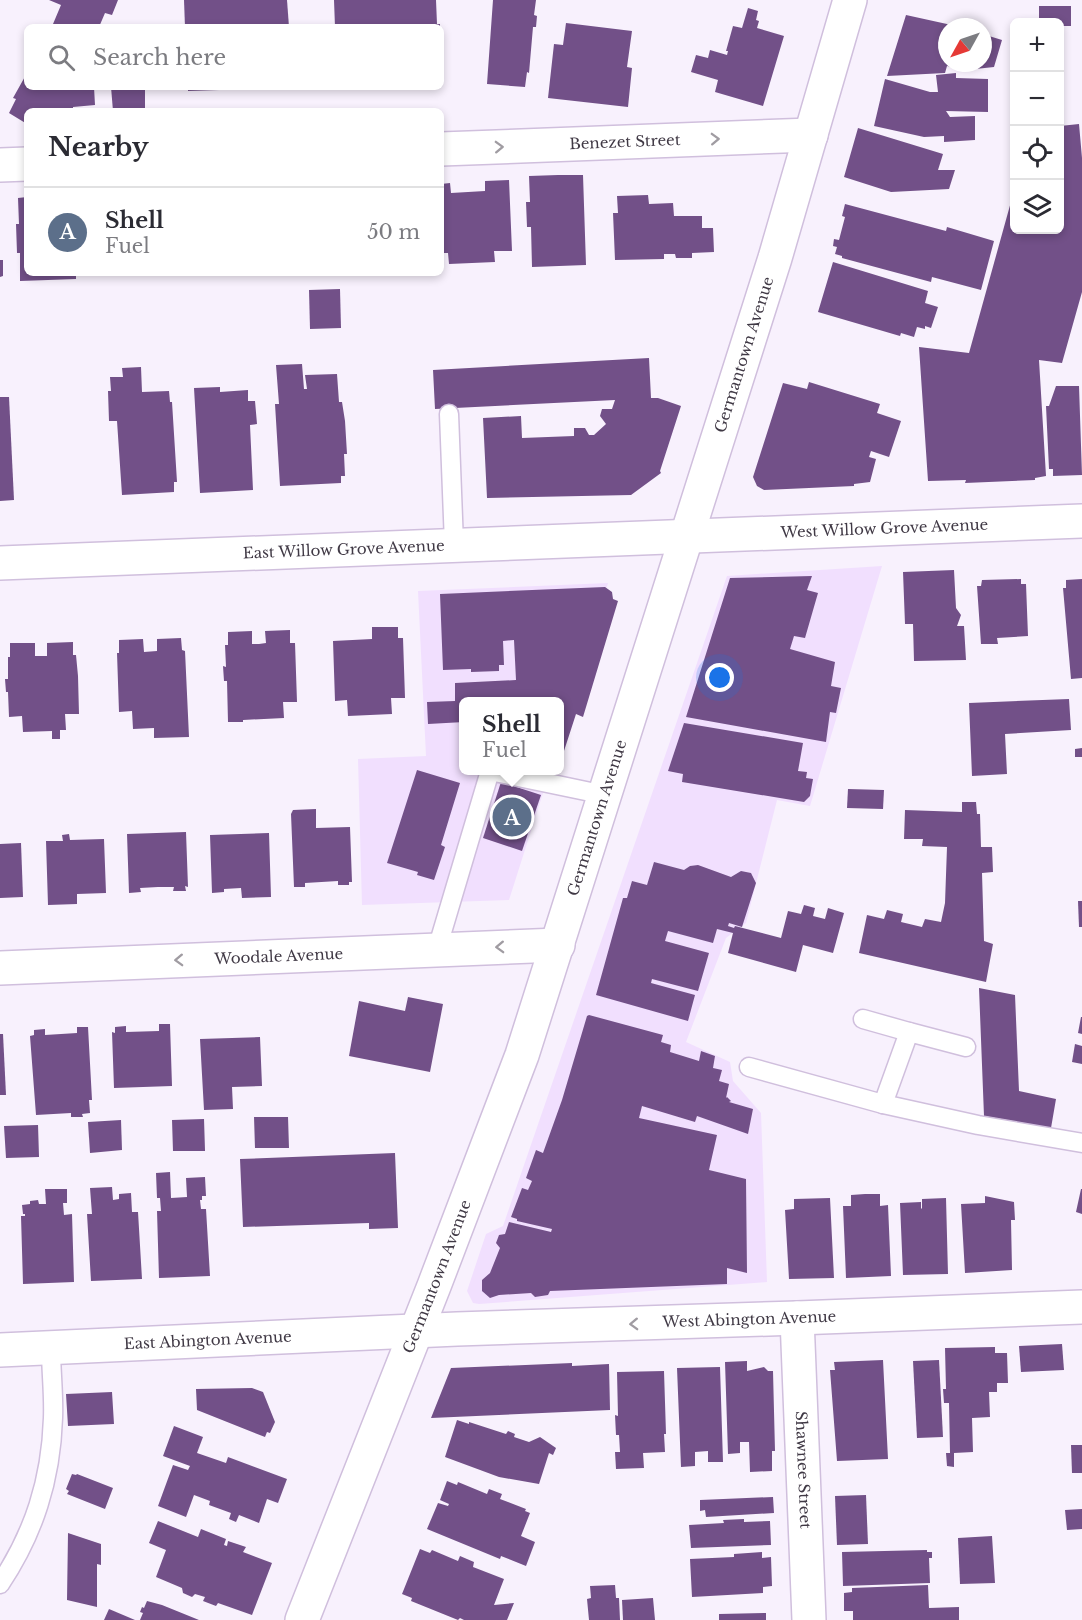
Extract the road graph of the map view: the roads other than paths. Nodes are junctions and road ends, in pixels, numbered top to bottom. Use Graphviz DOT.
graph roads {
  1 [pos="850,0"];
  2 [pos="810,135"];
  3 [pos="444,149"];
  4 [pos="24,164"];
  5 [pos="0,165"];
  6 [pos="449,414"];
  7 [pos="1082,521"];
  8 [pos="687,537"];
  9 [pos="454,544"];
  10 [pos="0,563"];
  11 [pos="489,775"];
  12 [pos="509,775"];
  13 [pos="605,795"];
  14 [pos="558,945"];
  15 [pos="438,949"];
  16 [pos="0,968"];
  17 [pos="862,1019"];
  18 [pos="909,1032"];
  19 [pos="966,1047"];
  20 [pos="749,1067"];
  21 [pos="883,1104"];
  22 [pos="1082,1143"];
  23 [pos="1082,1307"];
  24 [pos="797,1318"];
  25 [pos="416,1332"];
  26 [pos="51,1348"];
  27 [pos="0,1350"];
  28 [pos="0,1584"];
  29 [pos="302,1620"];
  30 [pos="808,1620"];
  1 -- 2 [label="street, Germantown Avenue"];
  3 -- 2 [label="street, Benezet Street, one-way"];
  2 -- 8 [label="street, Germantown Avenue"];
  4 -- 5 [label="street"];
  6 -- 9 [label="lane"];
  7 -- 8 [label="street, West Willow Grove Avenue"];
  8 -- 9 [label="street, East Willow Grove Avenue"];
  8 -- 13 [label="street, Germantown Avenue"];
  9 -- 10 [label="street, East Willow Grove Avenue"];
  11 -- 15 [label="lane"];
  12 -- 13 [label="lane"];
  13 -- 14 [label="street, Germantown Avenue"];
  14 -- 15 [label="street, Woodale Avenue, one-way"];
  14 -- 25 [label="street, Germantown Avenue"];
  15 -- 16 [label="street, Woodale Avenue, one-way"];
  17 -- 18 [label="lane"];
  18 -- 19 [label="lane"];
  18 -- 21 [label="lane"];
  20 -- 21 [label="lane"];
  21 -- 22 [label="lane"];
  23 -- 24 [label="street, West Abington Avenue"];
  24 -- 25 [label="street, West Abington Avenue, one-way"];
  24 -- 30 [label="street, Shawnee Street"];
  25 -- 26 [label="street, East Abington Avenue"];
  25 -- 29 [label="street, Germantown Avenue"];
  26 -- 27 [label="street, East Abington Avenue"];
  26 -- 28 [label="lane"];
}
